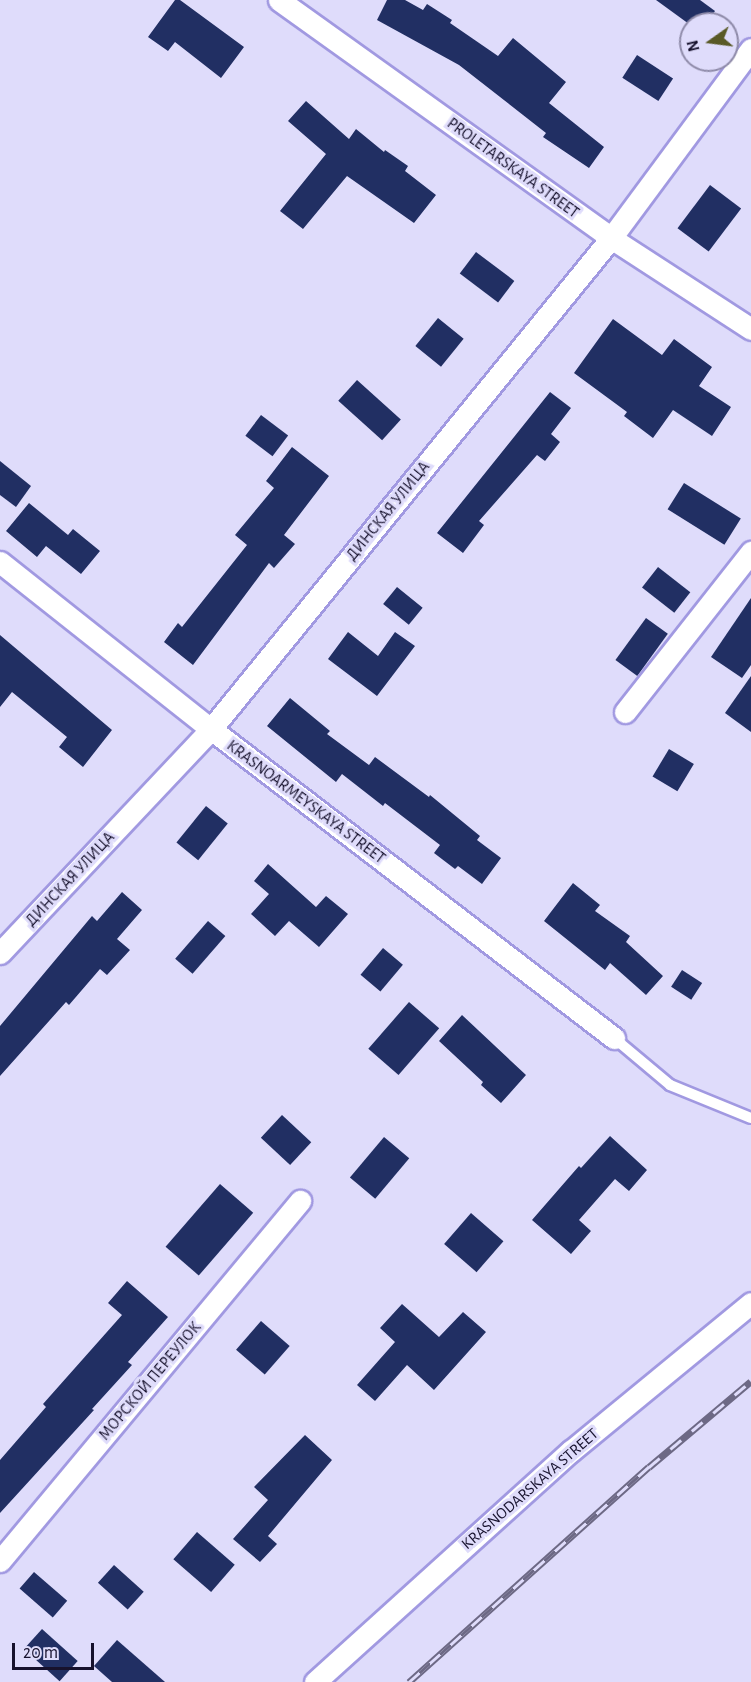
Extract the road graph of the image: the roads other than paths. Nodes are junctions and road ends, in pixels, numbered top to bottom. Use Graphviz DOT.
graph roads {
  1 [pos="279,0"];
  2 [pos="751,49"];
  3 [pos="611,238"];
  4 [pos="751,329"];
  5 [pos="751,552"];
  6 [pos="0,562"];
  7 [pos="625,712"];
  8 [pos="211,729"];
  9 [pos="0,953"];
  10 [pos="614,1038"];
  11 [pos="751,1118"];
  12 [pos="300,1201"];
  13 [pos="751,1303"];
  14 [pos="0,1561"];
  15 [pos="315,1682"];
  1 -- 3 [label="street, PROLETARSKAYA STREET"];
  2 -- 3 [label="street, ДИНСКАЯ УЛИЦА"];
  3 -- 4 [label="street, PROLETARSKAYA STREET"];
  3 -- 8 [label="street, ДИНСКАЯ УЛИЦА"];
  5 -- 7 [label="street"];
  6 -- 8 [label="street, KRASNOARMEYSKAYA STREET"];
  8 -- 9 [label="street, ДИНСКАЯ УЛИЦА"];
  8 -- 10 [label="street, KRASNOARMEYSKAYA STREET"];
  10 -- 11 [label="lane"];
  12 -- 14 [label="street, МОРСКОЙ ПЕРЕУЛОК"];
  13 -- 15 [label="street, KRASNODARSKAYA STREET"];
}
